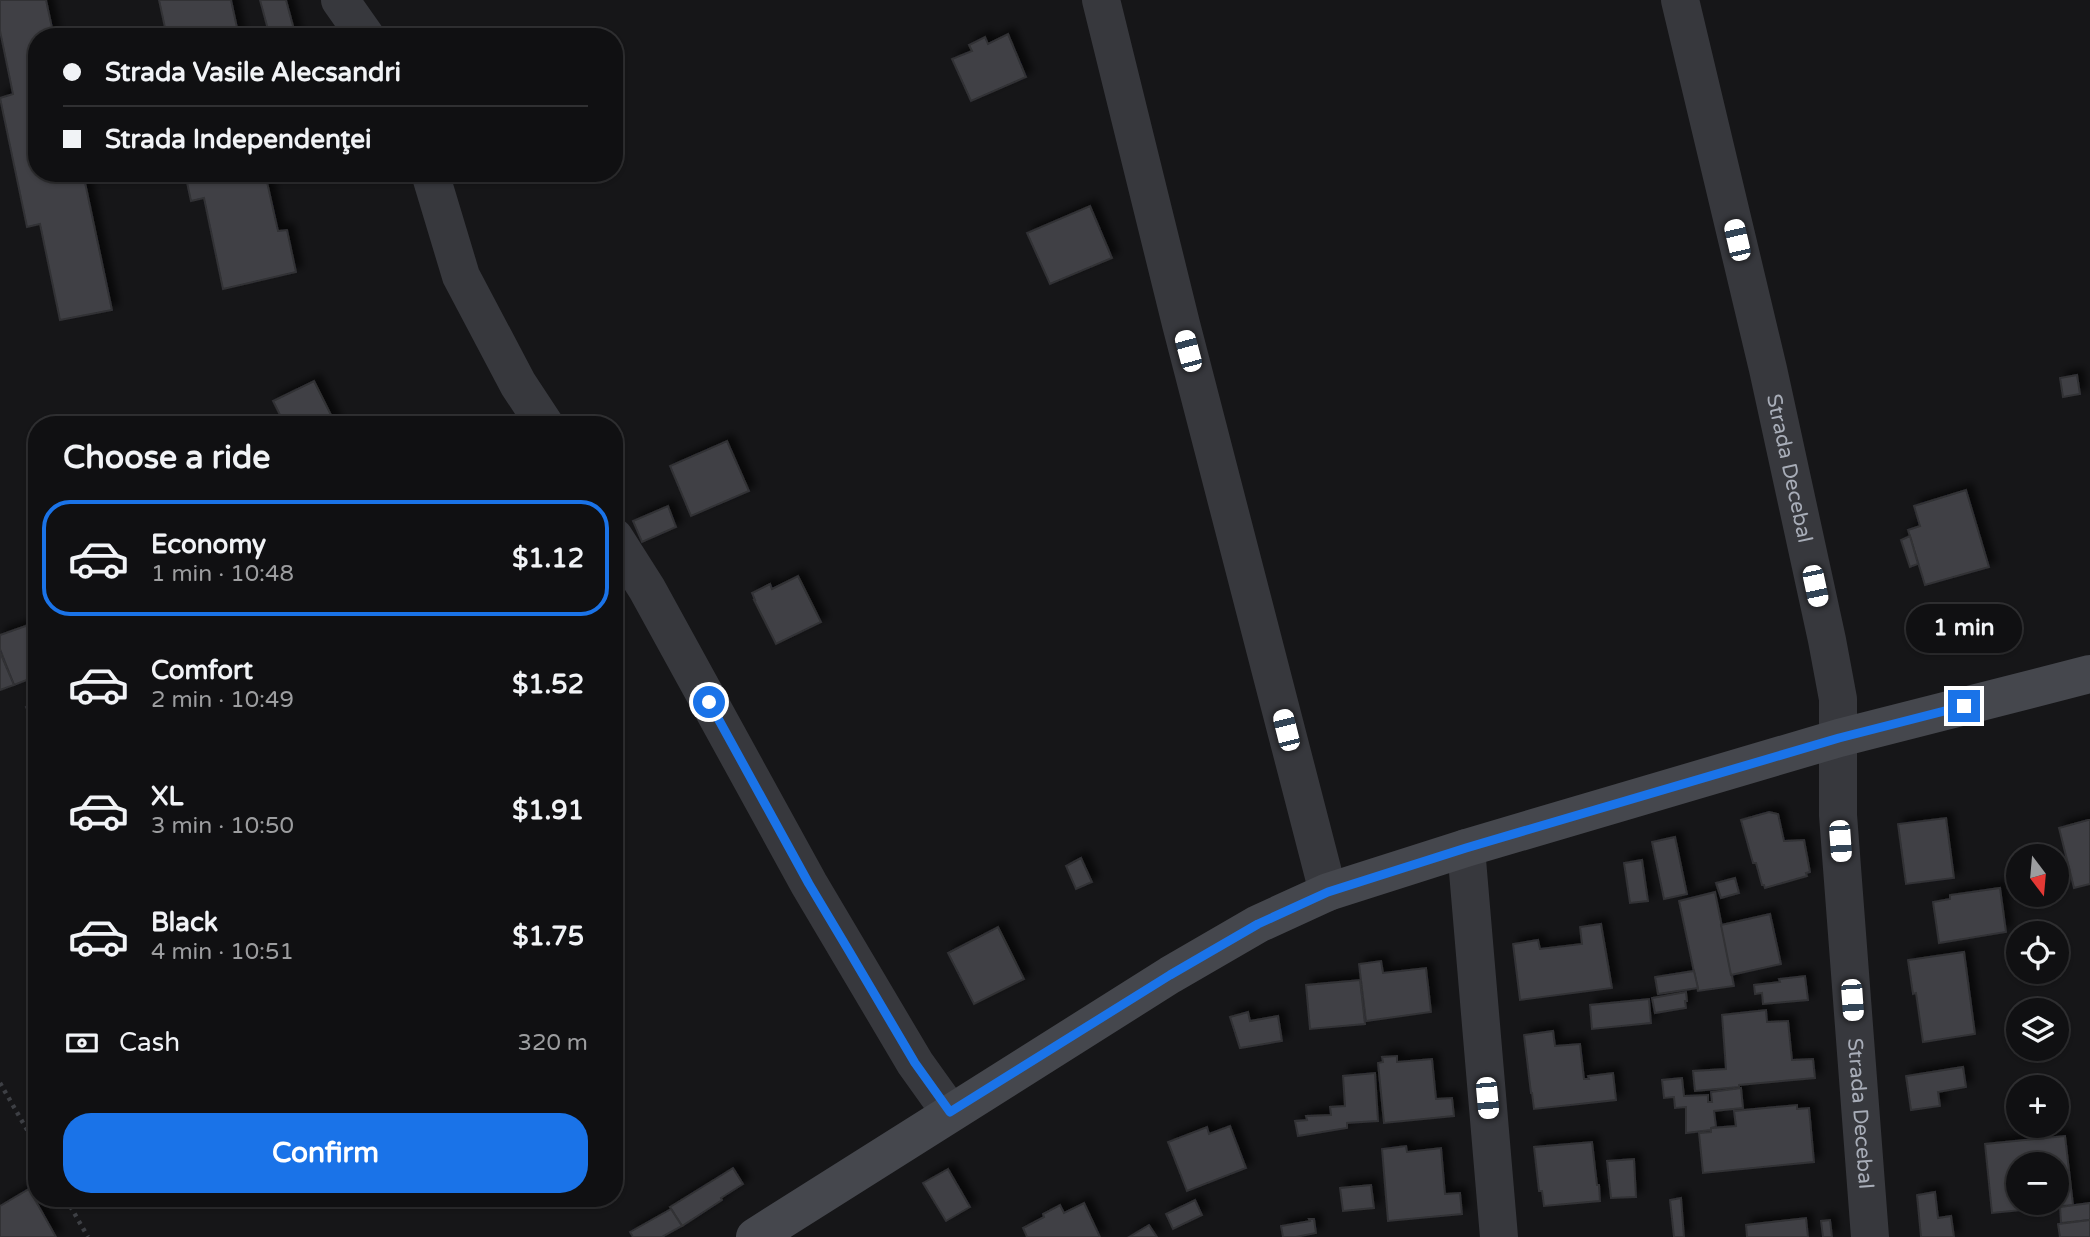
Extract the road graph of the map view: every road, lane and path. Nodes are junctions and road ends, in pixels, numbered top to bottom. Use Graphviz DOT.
graph roads {
  1 [pos="340,0"];
  2 [pos="1101,0"];
  3 [pos="1679,0"];
  4 [pos="360,28"];
  5 [pos="433,182"];
  6 [pos="538,416"];
  7 [pos="623,551"];
  8 [pos="2090,674"];
  9 [pos="1839,738"];
  10 [pos="1466,848"];
  11 [pos="1328,892"];
  12 [pos="0,1083"];
  13 [pos="950,1112"];
  14 [pos="28,1131"];
  15 [pos="71,1207"];
  16 [pos="88,1237"];
  17 [pos="755,1237"];
  18 [pos="1499,1237"];
  19 [pos="1870,1237"];
  1 -- 4 [label="street"];
  2 -- 11 [label="street"];
  3 -- 9 [label="street, Strada Decebal"];
  5 -- 6 [label="street"];
  7 -- 13 [label="street"];
  8 -- 9 [label="street"];
  9 -- 10 [label="street"];
  9 -- 19 [label="street, Strada Decebal"];
  10 -- 11 [label="street"];
  10 -- 18 [label="street"];
  11 -- 13 [label="street"];
  12 -- 14 [label="path"];
  13 -- 17 [label="street"];
  15 -- 16 [label="path"];
}
